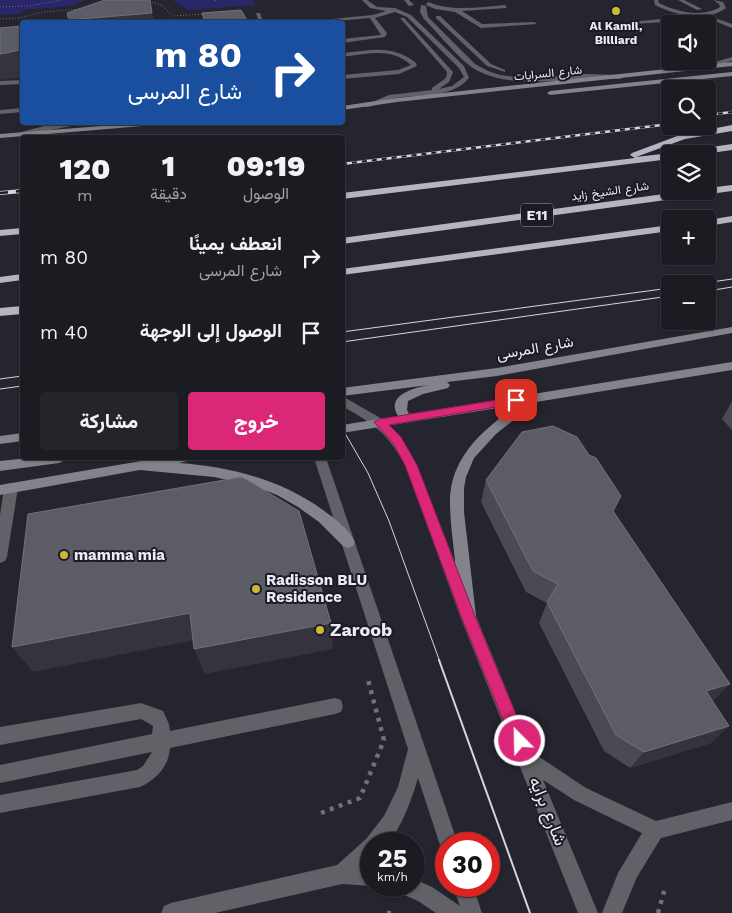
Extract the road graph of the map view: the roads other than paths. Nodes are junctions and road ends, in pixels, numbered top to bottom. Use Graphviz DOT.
graph roads {
  1 [pos="364,0"];
  2 [pos="406,0"];
  3 [pos="656,0"];
  4 [pos="680,0"];
  5 [pos="691,0"];
  6 [pos="715,0"];
  7 [pos="427,3"];
  8 [pos="411,5"];
  9 [pos="505,7"];
  10 [pos="708,8"];
  11 [pos="395,10"];
  12 [pos="457,10"];
  13 [pos="699,10"];
  14 [pos="731,10"];
  15 [pos="693,13"];
  16 [pos="258,14"];
  17 [pos="726,14"];
  18 [pos="424,15"];
  19 [pos="372,17"];
  20 [pos="438,17"];
  21 [pos="413,19"];
  22 [pos="260,20"];
  23 [pos="324,20"];
  24 [pos="661,20"];
  25 [pos="716,20"];
  26 [pos="720,20"];
  27 [pos="452,21"];
  28 [pos="443,22"];
  29 [pos="633,22"];
  30 [pos="403,23"];
  31 [pos="534,24"];
  32 [pos="716,25"];
  33 [pos="732,26"];
  34 [pos="461,29"];
  35 [pos="452,30"];
  36 [pos="732,33"];
  37 [pos="345,41"];
  38 [pos="345,55"];
  39 [pos="732,59"];
  40 [pos="716,63"];
  41 [pos="732,64"];
  42 [pos="716,66"];
  43 [pos="678,70"];
  44 [pos="732,74"];
  45 [pos="620,76"];
  46 [pos="345,77"];
  47 [pos="539,80"];
  48 [pos="20,82"];
  49 [pos="0,83"];
  50 [pos="423,93"];
  51 [pos="544,93"];
  52 [pos="478,99"];
  53 [pos="367,106"];
  54 [pos="345,108"];
  55 [pos="20,110"];
  56 [pos="0,112"];
  57 [pos="65,125"];
  58 [pos="150,125"];
  59 [pos="732,128"];
  60 [pos="18,134"];
  61 [pos="0,136"];
  62 [pos="732,147"];
  63 [pos="716,149"];
  64 [pos="661,157"];
  65 [pos="622,163"];
  66 [pos="732,188"];
  67 [pos="345,196"];
  68 [pos="732,219"];
  69 [pos="716,222"];
  70 [pos="661,229"];
  71 [pos="20,231"];
  72 [pos="0,233"];
  73 [pos="345,241"];
  74 [pos="345,272"];
  75 [pos="20,278"];
  76 [pos="0,280"];
  77 [pos="20,310"];
  78 [pos="0,312"];
  79 [pos="732,330"];
  80 [pos="731,367"];
  81 [pos="497,372"];
  82 [pos="345,392"];
  83 [pos="534,398"];
  84 [pos="345,402"];
  85 [pos="406,418"];
  86 [pos="380,422"];
  87 [pos="345,428"];
  88 [pos="20,437"];
  89 [pos="0,440"];
  90 [pos="44,460"];
  91 [pos="172,460"];
  92 [pos="321,460"];
  93 [pos="0,466"];
  94 [pos="141,466"];
  95 [pos="6,489"];
  96 [pos="348,542"];
  97 [pos="0,557"];
  98 [pos="468,616"];
  99 [pos="335,706"];
  100 [pos="0,736"];
  101 [pos="161,741"];
  102 [pos="417,748"];
  103 [pos="527,759"];
  104 [pos="0,774"];
  105 [pos="0,804"];
  106 [pos="732,811"];
  107 [pos="655,830"];
  108 [pos="386,832"];
  109 [pos="445,832"];
  110 [pos="360,857"];
  111 [pos="342,874"];
  112 [pos="360,876"];
  113 [pos="425,894"];
  114 [pos="467,897"];
  115 [pos="172,913"];
  116 [pos="453,913"];
  117 [pos="472,913"];
  118 [pos="588,913"];
  119 [pos="612,913"];
  1 -- 11 [label="street"];
  2 -- 8 [label="street"];
  3 -- 15 [label="street"];
  4 -- 13 [label="street"];
  5 -- 10 [label="street"];
  6 -- 17 [label="street"];
  7 -- 11 [label="street"];
  7 -- 12 [label="street"];
  7 -- 18 [label="street"];
  9 -- 12 [label="street"];
  11 -- 19 [label="street"];
  11 -- 21 [label="street"];
  12 -- 18 [label="street"];
  12 -- 31 [label="street"];
  14 -- 17 [label="street"];
  15 -- 17 [label="street"];
  15 -- 26 [label="street"];
  16 -- 22 [label="street"];
  18 -- 47 [label="street"];
  19 -- 21 [label="street"];
  19 -- 23 [label="street"];
  19 -- 37 [label="street"];
  20 -- 28 [label="street"];
  21 -- 50 [label="street"];
  24 -- 29 [label="street"];
  25 -- 26 [label="street"];
  26 -- 33 [label="street"];
  27 -- 28 [label="street"];
  28 -- 35 [label="street"];
  30 -- 50 [label="street"];
  32 -- 36 [label="street"];
  34 -- 35 [label="street"];
  35 -- 47 [label="street"];
  38 -- 46 [label="street"];
  39 -- 40 [label="street"];
  41 -- 42 [label="main road, شارع السرايات"];
  43 -- 45 [label="main road, شارع السرايات"];
  44 -- 51 [label="main road, شارع السرايات"];
  45 -- 47 [label="street"];
  45 -- 53 [label="main road, شارع السرايات"];
  48 -- 49 [label="street"];
  50 -- 53 [label="street"];
  52 -- 53 [label="main road, شارع السرايات"];
  53 -- 54 [label="main road, شارع السرايات"];
  55 -- 56 [label="street"];
  57 -- 60 [label="street"];
  58 -- 60 [label="main road"];
  59 -- 65 [label="highway"];
  60 -- 61 [label="main road"];
  62 -- 63 [label="highway"];
  64 -- 65 [label="highway, شارع الشيخ زايد"];
  65 -- 67 [label="highway, شارع الشيخ زايد"];
  66 -- 73 [label="highway, شارع الشيخ زايد / E11"];
  68 -- 69 [label="highway"];
  70 -- 74 [label="highway"];
  71 -- 72 [label="highway"];
  75 -- 76 [label="highway"];
  77 -- 78 [label="highway"];
  79 -- 81 [label="main road, شارع المرسى"];
  80 -- 83 [label="main road"];
  81 -- 82 [label="main road, شارع المرسى"];
  81 -- 85 [label="main road"];
  83 -- 85 [label="main road"];
  83 -- 98 [label="main road"];
  84 -- 86 [label="street, شارع برايه"];
  85 -- 86 [label="main road"];
  86 -- 87 [label="main road"];
  86 -- 98 [label="street, شارع برايه"];
  88 -- 89 [label="main road"];
  90 -- 93 [label="main road"];
  91 -- 94 [label="main road"];
  92 -- 96 [label="street"];
  94 -- 95 [label="main road"];
  94 -- 96 [label="main road"];
  95 -- 97 [label="street"];
  96 -- 102 [label="street"];
  98 -- 103 [label="street, شارع برايه"];
  99 -- 101 [label="street"];
  100 -- 101 [label="street"];
  101 -- 104 [label="street"];
  101 -- 105 [label="street"];
  102 -- 108 [label="street"];
  102 -- 109 [label="street"];
  103 -- 107 [label="street"];
  103 -- 118 [label="street, شارع برايه"];
  106 -- 107 [label="street"];
  107 -- 119 [label="street"];
  110 -- 111 [label="street"];
  111 -- 112 [label="street"];
  111 -- 115 [label="street"];
  113 -- 116 [label="street"];
  114 -- 117 [label="street"];
}
